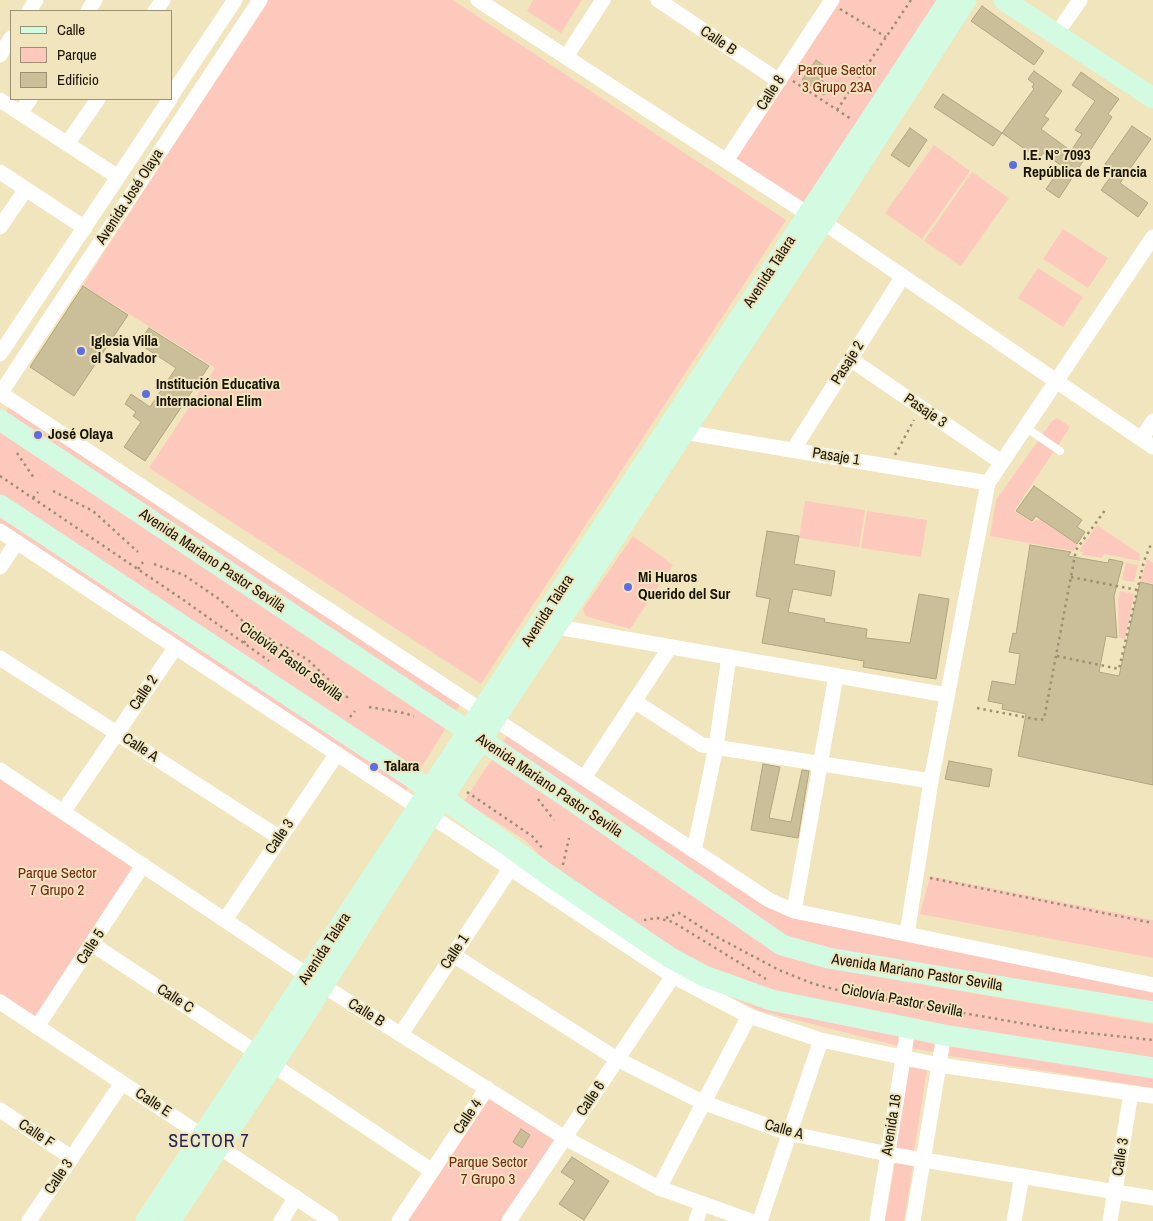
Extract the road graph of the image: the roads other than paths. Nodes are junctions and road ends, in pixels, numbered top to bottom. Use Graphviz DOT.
graph roads {
  1 [pos="260,0"];
  2 [pos="603,0"];
  3 [pos="658,0"];
  4 [pos="949,0"];
  5 [pos="966,0"];
  6 [pos="1004,0"];
  7 [pos="1029,0"];
  8 [pos="1080,0"];
  9 [pos="234,1"];
  10 [pos="828,2"];
  11 [pos="488,3"];
  12 [pos="250,14"];
  13 [pos="1064,23"];
  14 [pos="10,40"];
  15 [pos="0,55"];
  16 [pos="566,57"];
  17 [pos="781,78"];
  18 [pos="1153,81"];
  19 [pos="172,95"];
  20 [pos="1153,98"];
  21 [pos="0,100"];
  22 [pos="29,100"];
  23 [pos="97,100"];
  24 [pos="169,100"];
  25 [pos="20,113"];
  26 [pos="68,144"];
  27 [pos="726,161"];
  28 [pos="0,172"];
  29 [pos="118,178"];
  30 [pos="26,189"];
  31 [pos="816,218"];
  32 [pos="0,227"];
  33 [pos="85,228"];
  34 [pos="1153,237"];
  35 [pos="903,276"];
  36 [pos="0,354"];
  37 [pos="850,359"];
  38 [pos="1056,379"];
  39 [pos="0,393"];
  40 [pos="0,420"];
  41 [pos="1153,421"];
  42 [pos="1024,427"];
  43 [pos="684,432"];
  44 [pos="1147,443"];
  45 [pos="793,450"];
  46 [pos="1060,451"];
  47 [pos="1001,462"];
  48 [pos="988,483"];
  49 [pos="0,504"];
  50 [pos="0,531"];
  51 [pos="16,542"];
  52 [pos="0,566"];
  53 [pos="557,627"];
  54 [pos="670,647"];
  55 [pos="175,648"];
  56 [pos="729,657"];
  57 [pos="0,658"];
  58 [pos="836,676"];
  59 [pos="947,695"];
  60 [pos="634,701"];
  61 [pos="488,716"];
  62 [pos="117,733"];
  63 [pos="475,736"];
  64 [pos="716,747"];
  65 [pos="336,755"];
  66 [pos="820,764"];
  67 [pos="0,770"];
  68 [pos="584,778"];
  69 [pos="930,781"];
  70 [pos="442,790"];
  71 [pos="63,812"];
  72 [pos="423,813"];
  73 [pos="280,838"];
  74 [pos="694,850"];
  75 [pos="143,865"];
  76 [pos="510,869"];
  77 [pos="794,911"];
  78 [pos="225,920"];
  79 [pos="907,934"];
  80 [pos="92,944"];
  81 [pos="453,955"];
  82 [pos="673,976"];
  83 [pos="315,980"];
  84 [pos="1153,985"];
  85 [pos="0,1002"];
  86 [pos="1153,1012"];
  87 [pos="749,1016"];
  88 [pos="37,1027"];
  89 [pos="908,1028"];
  90 [pos="401,1034"];
  91 [pos="944,1035"];
  92 [pos="821,1040"];
  93 [pos="903,1057"];
  94 [pos="265,1059"];
  95 [pos="617,1060"];
  96 [pos="939,1064"];
  97 [pos="1153,1068"];
  98 [pos="122,1083"];
  99 [pos="487,1088"];
  100 [pos="1131,1093"];
  101 [pos="1153,1096"];
  102 [pos="702,1102"];
  103 [pos="0,1110"];
  104 [pos="788,1132"];
  105 [pos="565,1138"];
  106 [pos="211,1140"];
  107 [pos="888,1154"];
  108 [pos="72,1158"];
  109 [pos="923,1159"];
  110 [pos="432,1171"];
  111 [pos="1022,1176"];
  112 [pos="659,1188"];
  113 [pos="1116,1192"];
  114 [pos="296,1197"];
  115 [pos="1153,1198"];
  116 [pos="702,1204"];
  117 [pos="29,1221"];
  118 [pos="146,1221"];
  119 [pos="170,1221"];
  120 [pos="281,1221"];
  121 [pos="331,1221"];
  122 [pos="399,1221"];
  123 [pos="510,1221"];
  124 [pos="696,1221"];
  125 [pos="751,1221"];
  126 [pos="760,1221"];
  127 [pos="877,1221"];
  128 [pos="913,1221"];
  129 [pos="1014,1221"];
  130 [pos="1110,1221"];
  1 -- 12 [label="street, Avenida José Olaya"];
  2 -- 16 [label="street"];
  3 -- 17 [label="street, Calle B"];
  4 -- 31 [label="street, Avenida Talara"];
  5 -- 31 [label="street, Avenida Talara"];
  6 -- 20 [label="street"];
  7 -- 13 [label="street"];
  8 -- 13 [label="street"];
  9 -- 12 [label="street"];
  9 -- 19 [label="street, Avenida José Olaya"];
  10 -- 17 [label="street, Calle 8"];
  11 -- 16 [label="street"];
  12 -- 39 [label="street, Avenida José Olaya"];
  13 -- 18 [label="street"];
  14 -- 15 [label="street"];
  16 -- 27 [label="street"];
  17 -- 27 [label="street, Calle 8"];
  21 -- 25 [label="street"];
  22 -- 25 [label="street"];
  23 -- 26 [label="street"];
  24 -- 29 [label="street, Avenida José Olaya"];
  25 -- 26 [label="street"];
  26 -- 29 [label="street"];
  27 -- 31 [label="street"];
  28 -- 30 [label="street"];
  29 -- 33 [label="street, Avenida José Olaya"];
  30 -- 32 [label="street"];
  30 -- 33 [label="street"];
  31 -- 35 [label="street"];
  31 -- 43 [label="street, Avenida Talara"];
  31 -- 61 [label="street, Avenida Talara"];
  33 -- 36 [label="street, Avenida José Olaya"];
  34 -- 38 [label="street"];
  35 -- 37 [label="street, Pasaje 2"];
  35 -- 38 [label="street"];
  37 -- 45 [label="street, Pasaje 2"];
  37 -- 47 [label="street, Pasaje 3"];
  38 -- 42 [label="street"];
  38 -- 44 [label="street"];
  39 -- 61 [label="street, Avenida Mariano Pastor Sevilla"];
  40 -- 63 [label="street, Avenida Mariano Pastor Sevilla"];
  41 -- 44 [label="street"];
  42 -- 46 [label="lane"];
  42 -- 47 [label="street"];
  43 -- 45 [label="street, Pasaje 1"];
  43 -- 53 [label="street, Avenida Talara"];
  45 -- 48 [label="street, Pasaje 1"];
  47 -- 48 [label="street"];
  48 -- 59 [label="street"];
  49 -- 70 [label="street"];
  50 -- 51 [label="street"];
  51 -- 52 [label="street"];
  51 -- 55 [label="street"];
  53 -- 54 [label="street"];
  53 -- 61 [label="street, Avenida Talara"];
  54 -- 56 [label="street"];
  54 -- 60 [label="street"];
  55 -- 62 [label="street, Calle 2"];
  55 -- 65 [label="street"];
  56 -- 58 [label="street"];
  56 -- 64 [label="street"];
  57 -- 62 [label="street, Calle A"];
  58 -- 59 [label="street"];
  58 -- 66 [label="street"];
  59 -- 69 [label="street"];
  60 -- 64 [label="street"];
  60 -- 68 [label="street"];
  61 -- 63 [label="street, Avenida Talara"];
  61 -- 68 [label="street, Avenida Mariano Pastor Sevilla"];
  62 -- 71 [label="street, Calle 2"];
  62 -- 73 [label="street, Calle A"];
  63 -- 70 [label="street, Avenida Talara"];
  63 -- 86 [label="street, Avenida Mariano Pastor Sevilla"];
  64 -- 66 [label="street"];
  64 -- 74 [label="street"];
  65 -- 72 [label="street"];
  65 -- 73 [label="street, Calle 3"];
  66 -- 69 [label="street"];
  66 -- 77 [label="street"];
  67 -- 71 [label="street, Calle B"];
  68 -- 74 [label="street, Avenida Mariano Pastor Sevilla"];
  69 -- 79 [label="street"];
  70 -- 72 [label="street, Avenida Talara"];
  70 -- 89 [label="street"];
  71 -- 75 [label="street, Calle B"];
  72 -- 76 [label="street"];
  72 -- 83 [label="street, Avenida Talara"];
  73 -- 78 [label="street, Calle 3"];
  74 -- 77 [label="street, Avenida Mariano Pastor Sevilla"];
  75 -- 78 [label="street, Calle B"];
  75 -- 80 [label="street, Calle 5"];
  76 -- 81 [label="street, Calle 1"];
  76 -- 82 [label="street"];
  77 -- 79 [label="street, Avenida Mariano Pastor Sevilla"];
  78 -- 83 [label="street, Calle B"];
  79 -- 84 [label="street, Avenida Mariano Pastor Sevilla"];
  80 -- 88 [label="street, Calle 5"];
  80 -- 94 [label="street, Calle C"];
  81 -- 90 [label="street, Calle 1"];
  81 -- 95 [label="street, Calle A"];
  82 -- 87 [label="street"];
  82 -- 95 [label="street, Calle 6"];
  83 -- 90 [label="street, Calle B"];
  83 -- 94 [label="street, Avenida Talara"];
  85 -- 88 [label="street, Calle E"];
  87 -- 92 [label="street"];
  87 -- 102 [label="street"];
  88 -- 98 [label="street, Calle E"];
  89 -- 91 [label="street"];
  89 -- 93 [label="street, Avenida 16"];
  90 -- 99 [label="street, Calle B"];
  91 -- 96 [label="street"];
  91 -- 97 [label="street"];
  92 -- 93 [label="street"];
  92 -- 104 [label="street"];
  93 -- 96 [label="street"];
  93 -- 107 [label="street, Avenida 16"];
  94 -- 106 [label="street, Avenida Talara"];
  94 -- 110 [label="street, Calle C"];
  95 -- 102 [label="street, Calle A"];
  95 -- 105 [label="street, Calle 6"];
  96 -- 100 [label="street"];
  96 -- 109 [label="street"];
  98 -- 106 [label="street, Calle E"];
  98 -- 108 [label="street, Calle 3"];
  99 -- 105 [label="street, Calle B"];
  99 -- 110 [label="street, Calle 4"];
  100 -- 101 [label="street"];
  100 -- 113 [label="street, Calle 3"];
  102 -- 104 [label="street, Calle A"];
  102 -- 112 [label="street"];
  103 -- 108 [label="street, Calle F"];
  104 -- 107 [label="street, Calle A"];
  104 -- 126 [label="street"];
  105 -- 112 [label="street, Calle B"];
  105 -- 123 [label="street, Calle 6"];
  106 -- 114 [label="street, Calle E"];
  106 -- 118 [label="street, Avenida Talara"];
  106 -- 119 [label="street, Avenida Talara"];
  107 -- 109 [label="street, Calle A"];
  107 -- 127 [label="street, Avenida 16"];
  108 -- 117 [label="street, Calle 3"];
  109 -- 111 [label="street, Calle A"];
  109 -- 128 [label="street"];
  110 -- 122 [label="street, Calle 4"];
  111 -- 113 [label="street, Calle A"];
  111 -- 129 [label="street"];
  112 -- 116 [label="street, Calle B"];
  113 -- 115 [label="street, Calle A"];
  113 -- 130 [label="street, Calle 3"];
  114 -- 120 [label="street"];
  114 -- 121 [label="street, Calle E"];
  116 -- 124 [label="street"];
  116 -- 125 [label="street, Calle B"];
}
